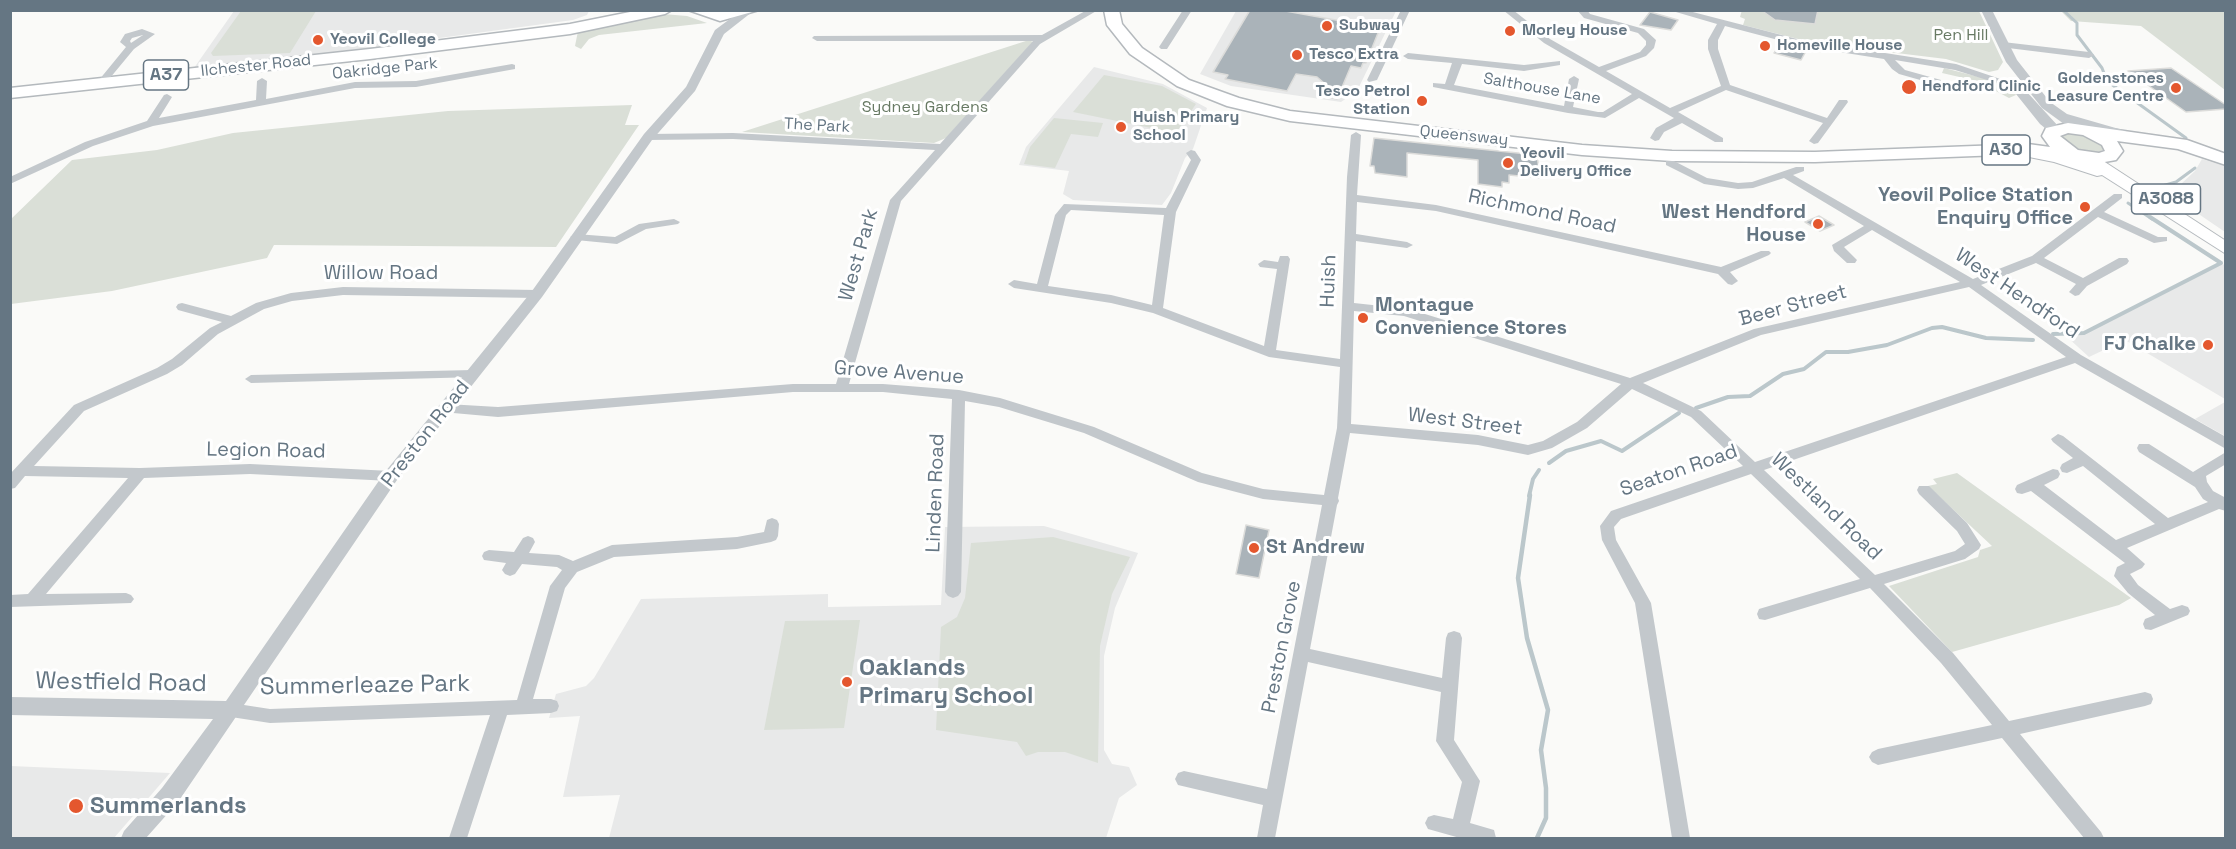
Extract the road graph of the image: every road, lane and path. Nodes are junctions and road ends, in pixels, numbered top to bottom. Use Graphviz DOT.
graph roads {
  1 [pos="1094,10"];
  2 [pos="1111,10"];
  3 [pos="1122,10"];
  4 [pos="1188,10"];
  5 [pos="1406,10"];
  6 [pos="1581,10"];
  7 [pos="1673,10"];
  8 [pos="1986,10"];
  9 [pos="661,11"];
  10 [pos="697,11"];
  11 [pos="750,11"];
  12 [pos="1512,16"];
  13 [pos="716,24"];
  14 [pos="1722,24"];
  15 [pos="817,38"];
  16 [pos="1043,38"];
  17 [pos="2003,45"];
  18 [pos="131,47"];
  19 [pos="1164,47"];
  20 [pos="2089,55"];
  21 [pos="1408,56"];
  22 [pos="1888,57"];
  23 [pos="1458,61"];
  24 [pos="1557,63"];
  25 [pos="512,67"];
  26 [pos="1597,71"];
  27 [pos="1574,79"];
  28 [pos="1372,80"];
  29 [pos="262,81"];
  30 [pos="2018,81"];
  31 [pos="102,82"];
  32 [pos="1938,82"];
  33 [pos="1436,85"];
  34 [pos="1726,87"];
  35 [pos="1448,88"];
  36 [pos="10,93"];
  37 [pos="1637,95"];
  38 [pos="167,97"];
  39 [pos="261,102"];
  40 [pos="1844,102"];
  41 [pos="1568,110"];
  42 [pos="1669,112"];
  43 [pos="2054,112"];
  44 [pos="1681,119"];
  45 [pos="1829,122"];
  46 [pos="151,123"];
  47 [pos="2054,131"];
  48 [pos="2087,131"];
  49 [pos="1356,135"];
  50 [pos="2129,136"];
  51 [pos="648,137"];
  52 [pos="1655,138"];
  53 [pos="1719,140"];
  54 [pos="1814,141"];
  55 [pos="941,147"];
  56 [pos="2002,150"];
  57 [pos="2114,152"];
  58 [pos="1191,153"];
  59 [pos="2206,153"];
  60 [pos="2078,154"];
  61 [pos="2226,160"];
  62 [pos="1670,163"];
  63 [pos="1800,169"];
  64 [pos="1786,175"];
  65 [pos="10,181"];
  66 [pos="2123,191"];
  67 [pos="1351,198"];
  68 [pos="1170,212"];
  69 [pos="2098,213"];
  70 [pos="674,222"];
  71 [pos="1872,226"];
  72 [pos="576,237"];
  73 [pos="1350,237"];
  74 [pos="2226,238"];
  75 [pos="2159,243"];
  76 [pos="1407,244"];
  77 [pos="2226,249"];
  78 [pos="1765,253"];
  79 [pos="2036,259"];
  80 [pos="1851,260"];
  81 [pos="2122,261"];
  82 [pos="1264,264"];
  83 [pos="2110,269"];
  84 [pos="1722,272"];
  85 [pos="2122,276"];
  86 [pos="1732,281"];
  87 [pos="1970,282"];
  88 [pos="1014,284"];
  89 [pos="1042,287"];
  90 [pos="537,294"];
  91 [pos="1347,306"];
  92 [pos="182,307"];
  93 [pos="1157,310"];
  94 [pos="230,320"];
  95 [pos="1269,353"];
  96 [pos="2076,358"];
  97 [pos="1347,364"];
  98 [pos="472,374"];
  99 [pos="251,379"];
  100 [pos="1631,383"];
  101 [pos="841,388"];
  102 [pos="959,395"];
  103 [pos="447,410"];
  104 [pos="1344,428"];
  105 [pos="2058,439"];
  106 [pos="2226,444"];
  107 [pos="2144,448"];
  108 [pos="2226,457"];
  109 [pos="2082,460"];
  110 [pos="1754,468"];
  111 [pos="2067,468"];
  112 [pos="21,471"];
  113 [pos="140,473"];
  114 [pos="2053,474"];
  115 [pos="391,476"];
  116 [pos="2200,483"];
  117 [pos="10,484"];
  118 [pos="1924,490"];
  119 [pos="1332,501"];
  120 [pos="2223,504"];
  121 [pos="2168,526"];
  122 [pos="773,536"];
  123 [pos="528,542"];
  124 [pos="2117,546"];
  125 [pos="489,556"];
  126 [pos="514,564"];
  127 [pos="572,568"];
  128 [pos="1873,582"];
  129 [pos="953,592"];
  130 [pos="126,599"];
  131 [pos="32,600"];
  132 [pos="10,601"];
  133 [pos="1766,614"];
  134 [pos="2151,624"];
  135 [pos="1454,638"];
  136 [pos="1302,654"];
  137 [pos="1450,687"];
  138 [pos="2145,699"];
  139 [pos="10,706"];
  140 [pos="551,706"];
  141 [pos="501,707"];
  142 [pos="523,707"];
  143 [pos="231,710"];
  144 [pos="2008,730"];
  145 [pos="1878,757"];
  146 [pos="1184,778"];
  147 [pos="1274,799"];
  148 [pos="1434,823"];
  149 [pos="1460,830"];
  150 [pos="1488,836"];
  151 [pos="132,838"];
  152 [pos="458,838"];
  153 [pos="1266,838"];
  154 [pos="1681,838"];
  155 [pos="2095,838"];
  1 -- 16 [label="street"];
  2 -- 56 [label="highway, Queensway / A30"];
  3 -- 47 [label="highway, Queensway / A30"];
  4 -- 19 [label="street"];
  5 -- 28 [label="street"];
  6 -- 26 [label="street"];
  7 -- 14 [label="street"];
  8 -- 17 [label="street"];
  9 -- 10 [label="highway, Ilchester Road / A37"];
  9 -- 31 [label="highway, Ilchester Road / A37"];
  10 -- 13 [label="highway, A37"];
  11 -- 13 [label="highway, A37"];
  12 -- 26 [label="street"];
  13 -- 51 [label="street, Preston Road"];
  14 -- 22 [label="street"];
  14 -- 34 [label="street"];
  15 -- 16 [label="street"];
  16 -- 55 [label="street"];
  17 -- 20 [label="street"];
  17 -- 30 [label="street"];
  18 -- 31 [label="street"];
  21 -- 23 [label="street"];
  22 -- 30 [label="street"];
  22 -- 32 [label="street"];
  23 -- 24 [label="street"];
  23 -- 35 [label="street"];
  25 -- 39 [label="street, Oakridge Park"];
  26 -- 37 [label="street"];
  27 -- 41 [label="street"];
  29 -- 39 [label="street"];
  30 -- 43 [label="street"];
  30 -- 47 [label="street"];
  31 -- 36 [label="highway, Ilchester Road / A37"];
  33 -- 35 [label="street, Salthouse Lane"];
  34 -- 42 [label="street"];
  34 -- 45 [label="street"];
  35 -- 41 [label="street, Salthouse Lane"];
  37 -- 41 [label="street, Salthouse Lane"];
  37 -- 42 [label="street"];
  38 -- 46 [label="street"];
  39 -- 46 [label="street, Oakridge Park"];
  40 -- 45 [label="street"];
  42 -- 44 [label="street"];
  43 -- 48 [label="street"];
  43 -- 50 [label="street"];
  44 -- 52 [label="street"];
  44 -- 53 [label="street"];
  45 -- 54 [label="street"];
  46 -- 65 [label="street, Oakridge Park"];
  47 -- 48 [label="highway, Queensway"];
  47 -- 60 [label="highway"];
  48 -- 50 [label="highway, Queensway"];
  48 -- 57 [label="highway"];
  49 -- 67 [label="street, Huish"];
  50 -- 59 [label="highway, Queensway"];
  51 -- 55 [label="street, The Park"];
  51 -- 72 [label="street, Preston Road"];
  55 -- 101 [label="street, West Park"];
  56 -- 60 [label="highway, Queensway / A30"];
  56 -- 66 [label="main road"];
  57 -- 59 [label="highway, Queensway"];
  57 -- 60 [label="highway, Queensway"];
  57 -- 74 [label="main road, A3088"];
  58 -- 68 [label="street"];
  59 -- 61 [label="highway"];
  60 -- 66 [label="main road, A3088"];
  62 -- 64 [label="street"];
  63 -- 64 [label="street"];
  64 -- 71 [label="street, West Hendford"];
  66 -- 69 [label="street, Beer Street"];
  66 -- 77 [label="main road, A3088"];
  67 -- 73 [label="street, Huish"];
  67 -- 84 [label="street, Richmond Road"];
  68 -- 89 [label="street"];
  68 -- 93 [label="street"];
  69 -- 75 [label="street"];
  69 -- 79 [label="street, Beer Street"];
  70 -- 72 [label="street"];
  71 -- 80 [label="street"];
  71 -- 87 [label="street, West Hendford"];
  72 -- 90 [label="street, Preston Road"];
  73 -- 76 [label="street"];
  73 -- 91 [label="street, Huish"];
  78 -- 84 [label="street"];
  79 -- 83 [label="street"];
  79 -- 87 [label="street, Beer Street"];
  81 -- 83 [label="street"];
  82 -- 95 [label="street"];
  83 -- 85 [label="street"];
  84 -- 86 [label="street, Richmond Road"];
  87 -- 96 [label="street, West Hendford"];
  87 -- 100 [label="street, Beer Street"];
  88 -- 89 [label="street"];
  89 -- 93 [label="street"];
  90 -- 94 [label="street, Willow Road"];
  90 -- 98 [label="street, Preston Road"];
  91 -- 97 [label="street, Huish"];
  91 -- 100 [label="street, Westland Road"];
  92 -- 94 [label="street"];
  93 -- 95 [label="street"];
  94 -- 112 [label="street, Willow Road"];
  95 -- 97 [label="street"];
  96 -- 106 [label="street, West Hendford"];
  96 -- 110 [label="street, Seaton Road"];
  97 -- 104 [label="street, Huish"];
  98 -- 99 [label="street"];
  98 -- 103 [label="street, Preston Road"];
  100 -- 104 [label="street, West Street"];
  100 -- 110 [label="street, Westland Road"];
  101 -- 102 [label="street, Grove Avenue"];
  101 -- 103 [label="street, Grove Avenue"];
  102 -- 119 [label="street, Grove Avenue"];
  102 -- 129 [label="street, Linden Road"];
  103 -- 115 [label="street, Preston Road"];
  104 -- 119 [label="street, Preston Grove"];
  105 -- 109 [label="street"];
  107 -- 116 [label="street"];
  108 -- 116 [label="street"];
  109 -- 111 [label="street"];
  109 -- 121 [label="street"];
  110 -- 128 [label="street, Westland Road"];
  110 -- 154 [label="street, Seaton Road"];
  112 -- 113 [label="street, Legion Road"];
  112 -- 117 [label="street, Willow Road"];
  113 -- 115 [label="street, Legion Road"];
  113 -- 131 [label="street"];
  114 -- 124 [label="street"];
  115 -- 143 [label="street, Preston Road"];
  116 -- 120 [label="street"];
  118 -- 128 [label="street"];
  119 -- 136 [label="street, Preston Grove"];
  120 -- 121 [label="street"];
  121 -- 124 [label="street"];
  122 -- 127 [label="street"];
  123 -- 126 [label="street"];
  124 -- 134 [label="street"];
  125 -- 126 [label="street"];
  126 -- 127 [label="street"];
  127 -- 142 [label="street"];
  128 -- 133 [label="street, Westland Road"];
  128 -- 144 [label="street, Westland Road"];
  130 -- 131 [label="street"];
  131 -- 132 [label="street"];
  135 -- 137 [label="street"];
  136 -- 137 [label="street"];
  136 -- 147 [label="street, Preston Grove"];
  137 -- 149 [label="street"];
  138 -- 144 [label="street"];
  139 -- 143 [label="street, Westfield Road"];
  140 -- 142 [label="street, Summerleaze Park"];
  141 -- 142 [label="street, Summerleaze Park"];
  141 -- 143 [label="street, Summerleaze Park"];
  141 -- 152 [label="street"];
  143 -- 151 [label="street, Preston Road"];
  144 -- 145 [label="street"];
  144 -- 155 [label="street, Westland Road"];
  146 -- 147 [label="street"];
  147 -- 153 [label="street, Preston Grove"];
  148 -- 149 [label="street"];
  149 -- 150 [label="street"];
}
